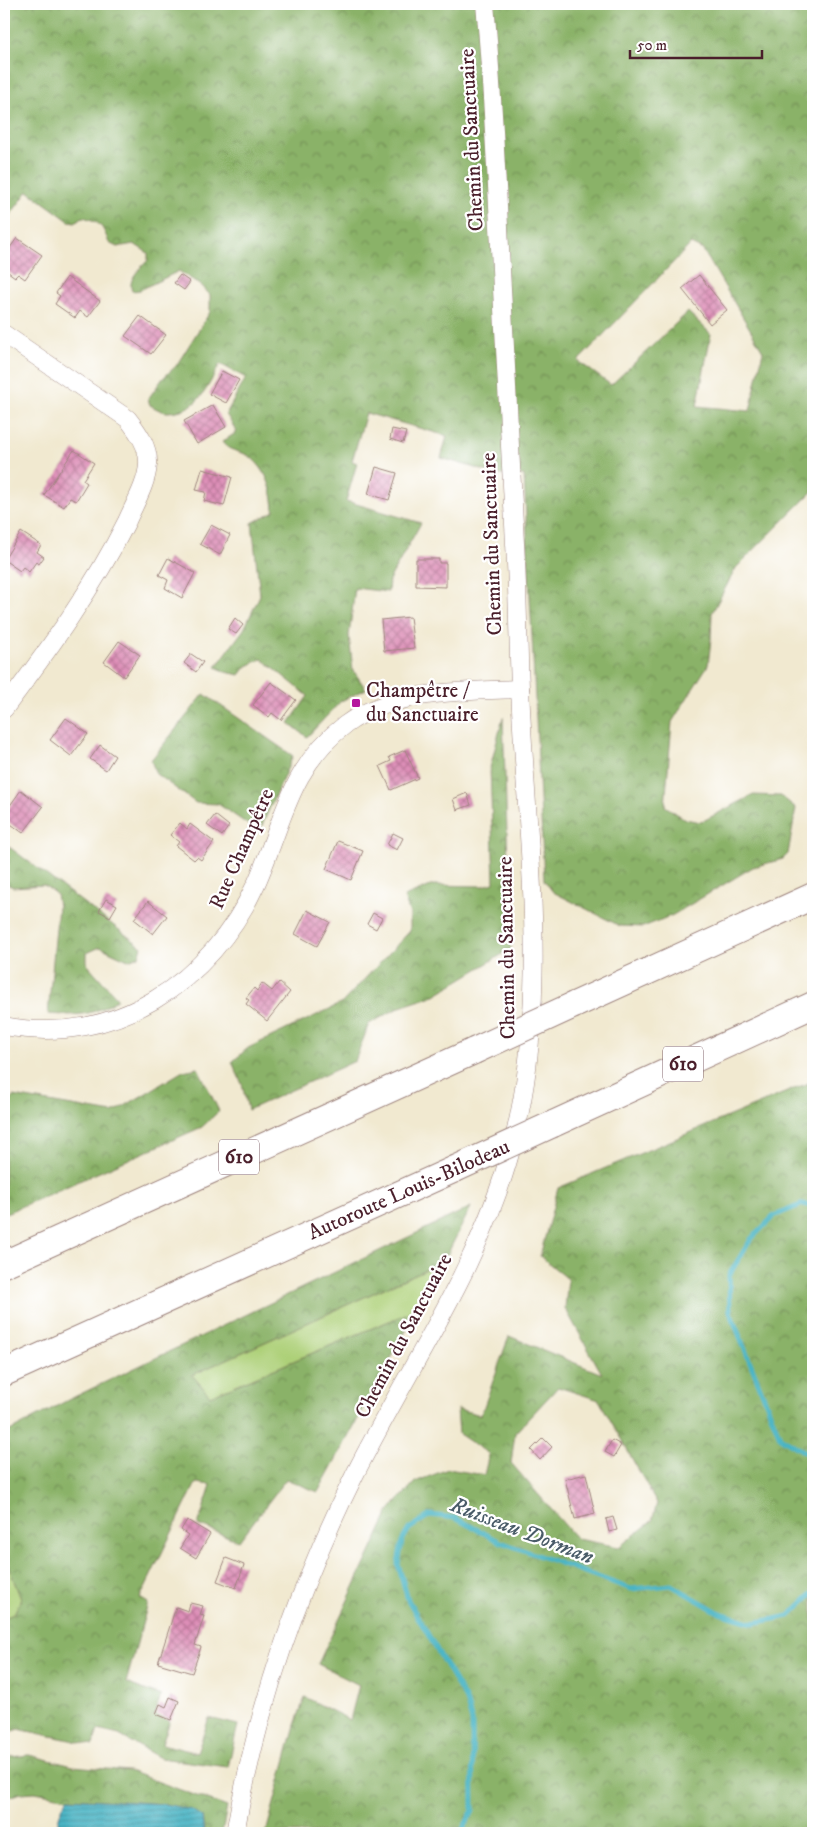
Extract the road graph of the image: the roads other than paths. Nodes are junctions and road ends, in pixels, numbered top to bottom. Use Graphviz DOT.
graph roads {
  1 [pos="486,4"];
  2 [pos="4,334"];
  3 [pos="520,689"];
  4 [pos="4,709"];
  5 [pos="813,896"];
  6 [pos="813,1006"];
  7 [pos="4,1026"];
  8 [pos="4,1264"];
  9 [pos="4,1373"];
  10 [pos="235,1833"];
  1 -- 3 [label="street, Chemin du Sanctuaire"];
  2 -- 4 [label="street"];
  3 -- 7 [label="street, Rue Champêtre"];
  3 -- 10 [label="street, Chemin du Sanctuaire"];
  5 -- 8 [label="highway, 610, bridge"];
  6 -- 9 [label="highway, Autoroute Louis-Bilodeau / 610, bridge"];
}
